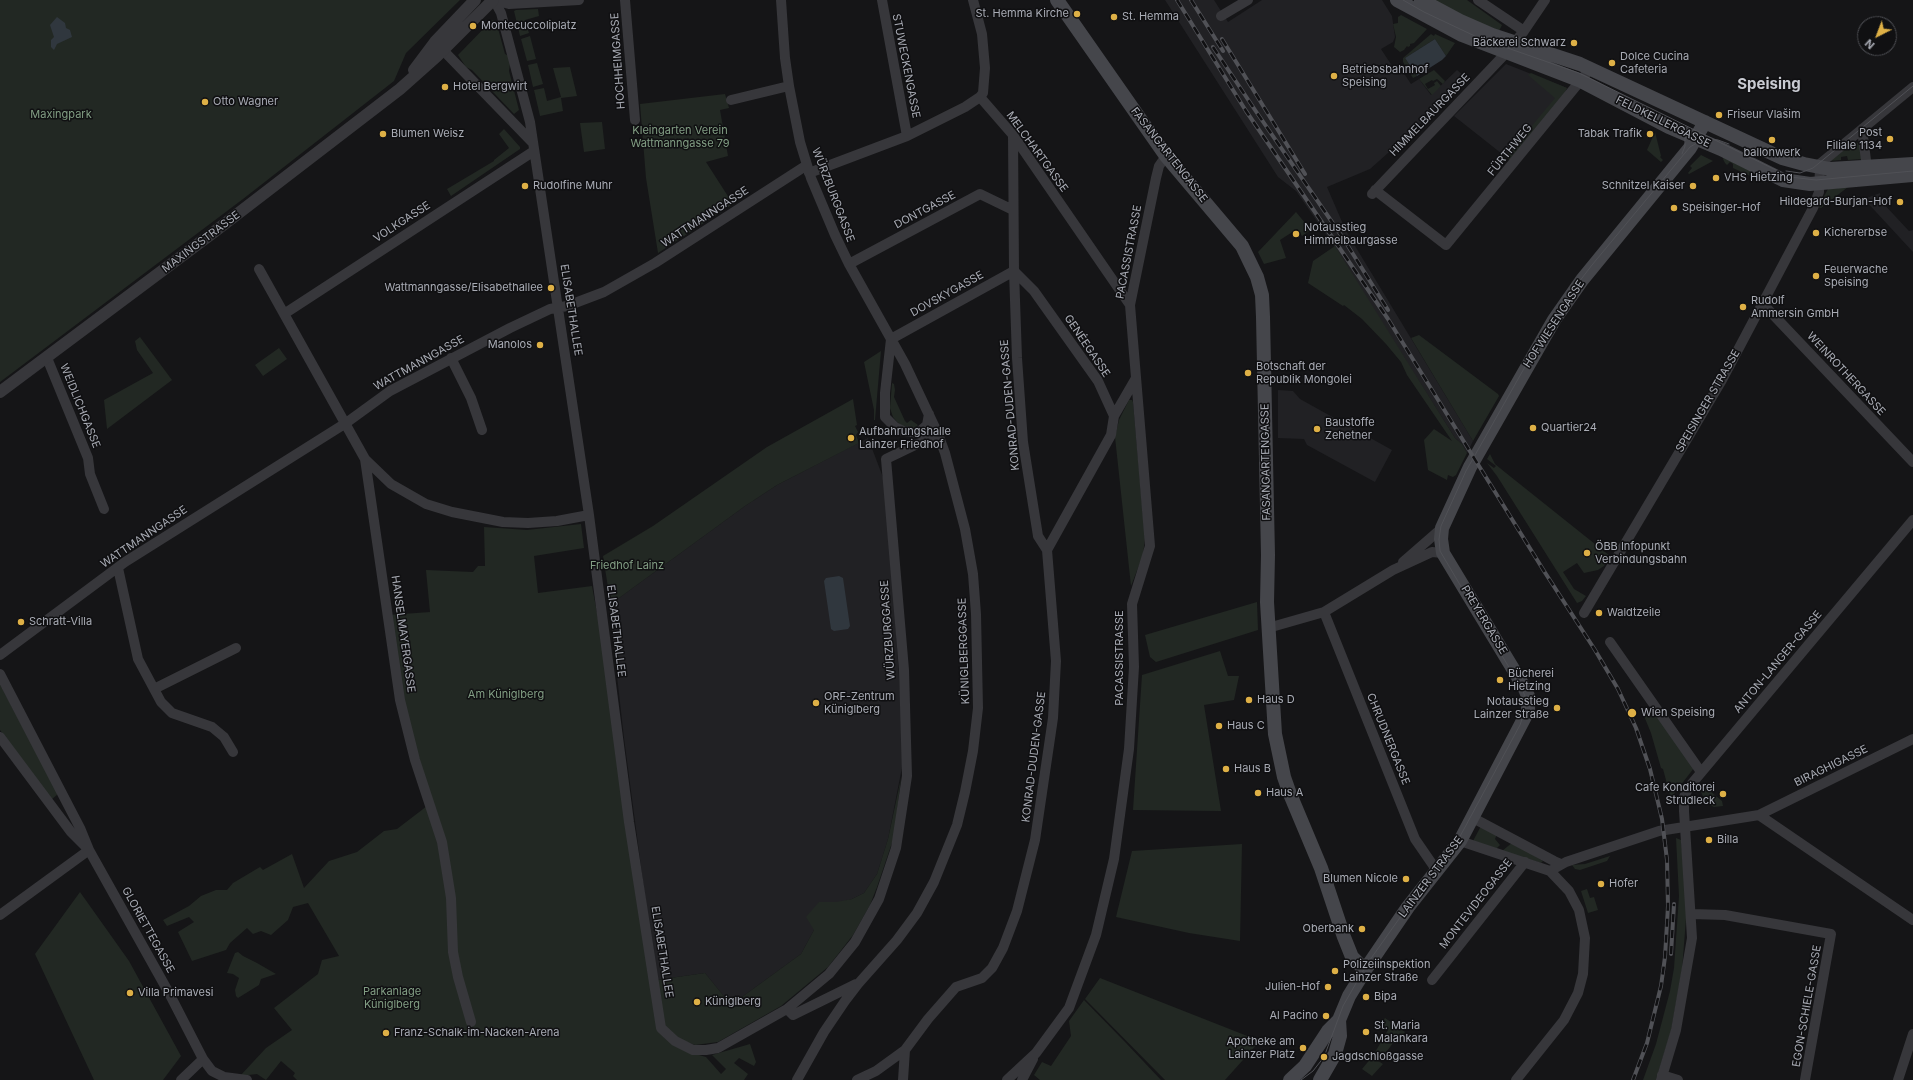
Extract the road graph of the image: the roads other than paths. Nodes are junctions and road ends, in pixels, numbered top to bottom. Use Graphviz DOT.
graph roads {
  1 [pos="493,0"];
  2 [pos="579,0"];
  3 [pos="625,0"];
  4 [pos="781,0"];
  5 [pos="882,0"];
  6 [pos="973,0"];
  7 [pos="1057,0"];
  8 [pos="1248,0"];
  9 [pos="1396,0"];
  10 [pos="1421,0"];
  11 [pos="1478,0"];
  12 [pos="1545,0"];
  13 [pos="473,3"];
  14 [pos="1221,16"];
  15 [pos="1520,36"];
  16 [pos="439,46"];
  17 [pos="1506,53"];
  18 [pos="1590,69"];
  19 [pos="1581,81"];
  20 [pos="789,86"];
  21 [pos="1913,87"];
  22 [pos="980,97"];
  23 [pos="731,100"];
  24 [pos="635,120"];
  25 [pos="1705,122"];
  26 [pos="1862,128"];
  27 [pos="1013,135"];
  28 [pos="907,136"];
  29 [pos="1696,138"];
  30 [pos="533,147"];
  31 [pos="1166,156"];
  32 [pos="1913,164"];
  33 [pos="1818,167"];
  34 [pos="1867,168"];
  35 [pos="808,169"];
  36 [pos="1913,175"];
  37 [pos="1820,183"];
  38 [pos="1013,210"];
  39 [pos="1446,245"];
  40 [pos="849,264"];
  41 [pos="259,269"];
  42 [pos="1014,271"];
  43 [pos="1762,303"];
  44 [pos="1130,305"];
  45 [pos="559,308"];
  46 [pos="284,314"];
  47 [pos="891,339"];
  48 [pos="47,358"];
  49 [pos="451,358"];
  50 [pos="1136,378"];
  51 [pos="0,392"];
  52 [pos="929,414"];
  53 [pos="1114,416"];
  54 [pos="346,423"];
  55 [pos="482,430"];
  56 [pos="938,434"];
  57 [pos="365,459"];
  58 [pos="1913,462"];
  59 [pos="104,509"];
  60 [pos="589,515"];
  61 [pos="1913,520"];
  62 [pos="1442,528"];
  63 [pos="1047,550"];
  64 [pos="1444,553"];
  65 [pos="118,568"];
  66 [pos="1393,570"];
  67 [pos="1324,612"];
  68 [pos="1584,613"];
  69 [pos="1268,628"];
  70 [pos="1610,642"];
  71 [pos="236,648"];
  72 [pos="0,655"];
  73 [pos="0,674"];
  74 [pos="1524,687"];
  75 [pos="154,689"];
  76 [pos="0,737"];
  77 [pos="1913,739"];
  78 [pos="234,752"];
  79 [pos="1701,772"];
  80 [pos="64,796"];
  81 [pos="51,805"];
  82 [pos="1759,814"];
  83 [pos="1473,818"];
  84 [pos="1686,827"];
  85 [pos="1460,841"];
  86 [pos="89,850"];
  87 [pos="1548,858"];
  88 [pos="1525,862"];
  89 [pos="1561,864"];
  90 [pos="1546,870"];
  91 [pos="1437,871"];
  92 [pos="1692,914"];
  93 [pos="0,915"];
  94 [pos="1913,920"];
  95 [pos="1365,970"];
  96 [pos="1432,980"];
  97 [pos="858,984"];
  98 [pos="787,1009"];
  99 [pos="1339,1020"];
  100 [pos="471,1022"];
  101 [pos="662,1028"];
  102 [pos="1913,1034"];
  103 [pos="905,1050"];
  104 [pos="1036,1053"];
  105 [pos="203,1059"];
  106 [pos="1662,1077"];
  107 [pos="1294,1079"];
  108 [pos="181,1080"];
  109 [pos="247,1080"];
  110 [pos="797,1080"];
  111 [pos="857,1080"];
  112 [pos="904,1080"];
  113 [pos="1007,1080"];
  114 [pos="1022,1080"];
  115 [pos="1320,1080"];
  116 [pos="1516,1080"];
  117 [pos="1678,1080"];
  118 [pos="1805,1080"];
  119 [pos="1898,1080"];
  1 -- 2 [label="street"];
  1 -- 13 [label="street"];
  1 -- 16 [label="street"];
  1 -- 30 [label="street"];
  3 -- 24 [label="street, HOCHHEIMGASSE"];
  4 -- 20 [label="street, WÜRZBURGGASSE"];
  5 -- 28 [label="street, STUWECKENGASSE"];
  6 -- 22 [label="street"];
  7 -- 31 [label="main road, FASANGARTENGASSE"];
  8 -- 14 [label="street"];
  9 -- 17 [label="main road, FELDKELLERGASSE"];
  10 -- 15 [label="main road"];
  11 -- 15 [label="street, FELDKELLERGASSE"];
  12 -- 15 [label="street, HIMMELBAURGASSE"];
  13 -- 16 [label="street"];
  15 -- 17 [label="street, HIMMELBAURGASSE"];
  15 -- 18 [label="main road, FELDKELLERGASSE"];
  16 -- 30 [label="street"];
  16 -- 48 [label="street, MAXINGSTRASSE"];
  17 -- 19 [label="main road, FELDKELLERGASSE"];
  17 -- 39 [label="street, HIMMELBAURGASSE"];
  18 -- 19 [label="street, FÜRTHWEG"];
  18 -- 25 [label="main road, FELDKELLERGASSE"];
  19 -- 29 [label="main road, FELDKELLERGASSE"];
  19 -- 39 [label="street, FÜRTHWEG"];
  20 -- 23 [label="street"];
  20 -- 35 [label="street, WÜRZBURGGASSE"];
  21 -- 26 [label="street"];
  22 -- 27 [label="street, MELCHARTGASSE"];
  22 -- 28 [label="street, WATTMANNGASSE"];
  25 -- 29 [label="main road, HOFWIESENGASSE"];
  25 -- 33 [label="main road, FELDKELLERGASSE"];
  26 -- 33 [label="street"];
  26 -- 34 [label="street"];
  27 -- 38 [label="street, KONRAD-DUDEN-GASSE"];
  27 -- 44 [label="street, MELCHARTGASSE"];
  28 -- 35 [label="street, WATTMANNGASSE"];
  29 -- 37 [label="main road, FELDKELLERGASSE"];
  29 -- 62 [label="main road, HOFWIESENGASSE"];
  30 -- 45 [label="street, ELISABETHALLEE"];
  30 -- 46 [label="street, VOLKGASSE"];
  31 -- 44 [label="street, PACASSISTRASSE"];
  31 -- 69 [label="main road, FASANGARTENGASSE"];
  32 -- 34 [label="main road"];
  33 -- 34 [label="main road"];
  33 -- 37 [label="street, SPEISINGER STRASSE"];
  35 -- 40 [label="street, WÜRZBURGGASSE"];
  35 -- 45 [label="street, WATTMANNGASSE"];
  36 -- 37 [label="main road"];
  37 -- 43 [label="street, SPEISINGER STRASSE"];
  38 -- 40 [label="street, DONTGASSE"];
  38 -- 42 [label="street, KONRAD-DUDEN-GASSE"];
  40 -- 47 [label="street, WÜRZBURGGASSE"];
  41 -- 46 [label="street, HANSELMAYERGASSE"];
  42 -- 47 [label="street, DOVSKYGASSE"];
  42 -- 53 [label="street, GENÉEGASSE"];
  42 -- 63 [label="street, KONRAD-DUDEN-GASSE"];
  43 -- 58 [label="street, WEINROTHERGASSE"];
  43 -- 68 [label="street, SPEISINGER STRASSE"];
  44 -- 50 [label="street, PACASSISTRASSE"];
  45 -- 49 [label="street, WATTMANNGASSE"];
  45 -- 60 [label="street, ELISABETHALLEE"];
  46 -- 54 [label="street, HANSELMAYERGASSE"];
  47 -- 52 [label="street, WÜRZBURGGASSE"];
  47 -- 52 [label="street"];
  48 -- 51 [label="street, MAXINGSTRASSE"];
  48 -- 59 [label="street, WEIDLICHGASSE"];
  49 -- 54 [label="street, WATTMANNGASSE"];
  49 -- 55 [label="street"];
  50 -- 53 [label="street"];
  50 -- 104 [label="street, PACASSISTRASSE"];
  52 -- 56 [label="street"];
  53 -- 63 [label="street"];
  54 -- 57 [label="street, HANSELMAYERGASSE"];
  54 -- 65 [label="street, WATTMANNGASSE"];
  56 -- 97 [label="street, KÜNIGLBERGGASSE"];
  56 -- 98 [label="street, WÜRZBURGGASSE"];
  57 -- 60 [label="street"];
  57 -- 100 [label="street, HANSELMAYERGASSE"];
  60 -- 101 [label="street, ELISABETHALLEE"];
  61 -- 79 [label="street, ANTON-LANGER-GASSE"];
  62 -- 64 [label="main road, HOFWIESENGASSE"];
  62 -- 66 [label="street, HOFWIESENGASSE"];
  63 -- 103 [label="street, KONRAD-DUDEN-GASSE"];
  64 -- 66 [label="street, HOFWIESENGASSE"];
  64 -- 74 [label="main road, PREYERGASSE"];
  65 -- 72 [label="street, WATTMANNGASSE"];
  65 -- 75 [label="street"];
  66 -- 67 [label="street, HOFWIESENGASSE"];
  67 -- 69 [label="street, HOFWIESENGASSE"];
  67 -- 91 [label="street, CHRUDNERGASSE"];
  69 -- 95 [label="main road, FASANGARTENGASSE"];
  70 -- 79 [label="street"];
  71 -- 75 [label="street"];
  73 -- 80 [label="street, GLORIETTEGASSE"];
  74 -- 83 [label="main road, LAINZER STRASSE"];
  75 -- 78 [label="street"];
  76 -- 81 [label="street, GLORIETTEGASSE"];
  77 -- 82 [label="street, BIRAGHIGASSE"];
  79 -- 84 [label="street, ANTON-LANGER-GASSE"];
  80 -- 81 [label="street"];
  80 -- 86 [label="street, GLORIETTEGASSE"];
  81 -- 86 [label="street, GLORIETTEGASSE"];
  82 -- 84 [label="street, BIRAGHIGASSE"];
  82 -- 94 [label="street"];
  83 -- 85 [label="main road, LAINZER STRASSE"];
  83 -- 87 [label="street"];
  84 -- 89 [label="street, BIRAGHIGASSE"];
  84 -- 92 [label="street, ANTON-LANGER-GASSE"];
  85 -- 88 [label="street"];
  85 -- 91 [label="main road, LAINZER STRASSE"];
  86 -- 93 [label="street"];
  86 -- 105 [label="street, GLORIETTEGASSE"];
  87 -- 89 [label="street"];
  87 -- 90 [label="street"];
  88 -- 90 [label="street"];
  88 -- 96 [label="street, MONTEVIDEOGASSE"];
  89 -- 90 [label="street, BIRAGHIGASSE"];
  90 -- 116 [label="street"];
  91 -- 95 [label="main road, LAINZER STRASSE"];
  92 -- 106 [label="street, ANTON-LANGER-GASSE"];
  92 -- 118 [label="street, EGON-SCHIELE-GASSE"];
  95 -- 99 [label="main road, LAINZER STRASSE"];
  97 -- 98 [label="street"];
  97 -- 110 [label="street, KÜNIGLBERGGASSE"];
  98 -- 101 [label="street, WÜRZBURGGASSE"];
  99 -- 107 [label="main road, LAINZER STRASSE"];
  99 -- 115 [label="main road, LAINZER STRASSE"];
  102 -- 119 [label="street"];
  103 -- 111 [label="street, KONRAD-DUDEN-GASSE"];
  103 -- 112 [label="street"];
  104 -- 113 [label="street, PACASSISTRASSE"];
  104 -- 114 [label="street, PACASSISTRASSE"];
  105 -- 108 [label="street"];
  105 -- 109 [label="street, GLORIETTEGASSE"];
  106 -- 117 [label="street"];
}
